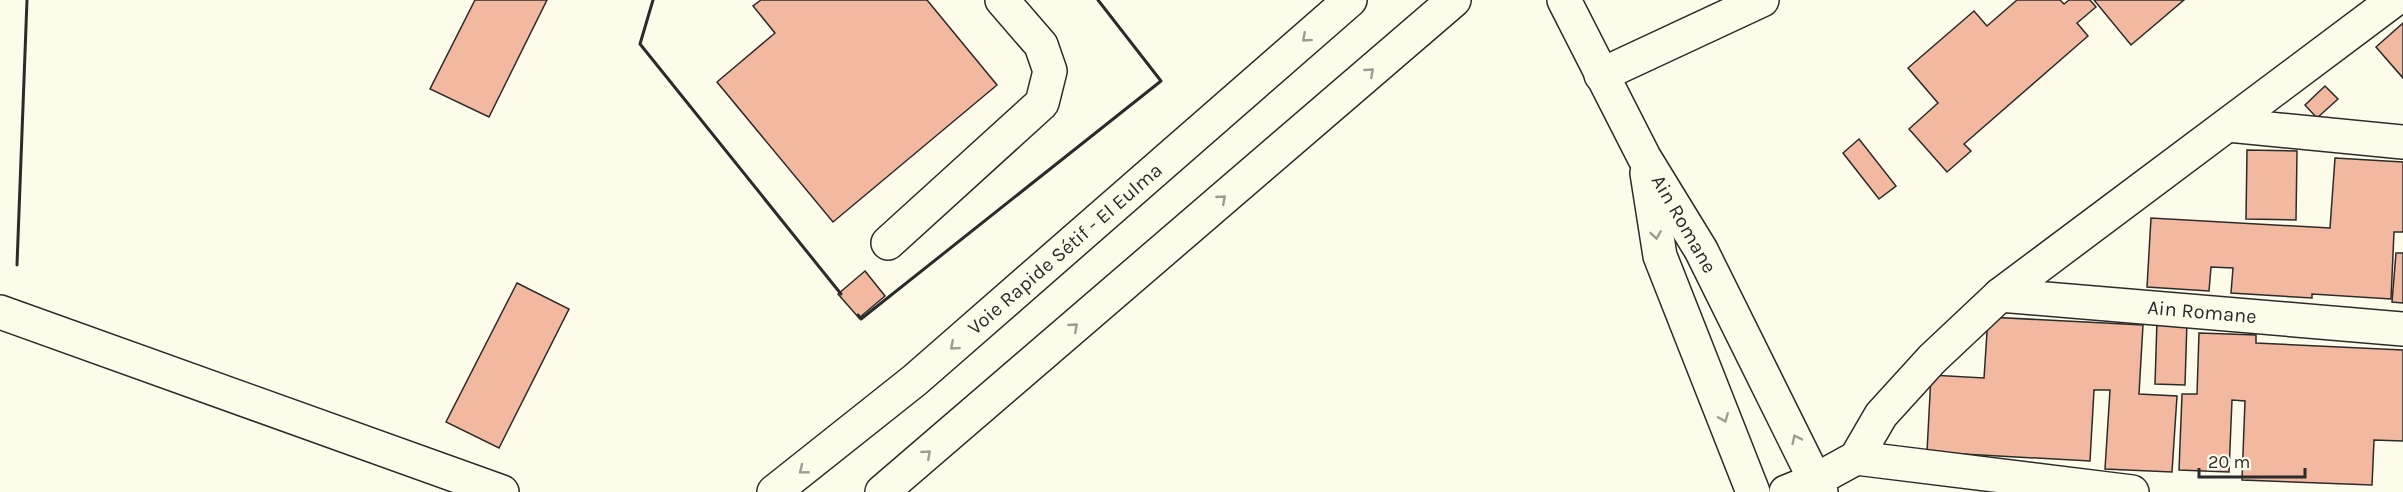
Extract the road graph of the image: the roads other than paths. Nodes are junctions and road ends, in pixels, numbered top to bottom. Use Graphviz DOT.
graph roads {
  1 [pos="1002,0"];
  2 [pos="1350,0"];
  3 [pos="1454,0"];
  4 [pos="1564,0"];
  5 [pos="1762,0"];
  6 [pos="2394,0"];
  7 [pos="1601,75"];
  8 [pos="2228,125"];
  9 [pos="2403,142"];
  10 [pos="1644,157"];
  11 [pos="888,243"];
  12 [pos="2000,295"];
  13 [pos="0,312"];
  14 [pos="2403,329"];
  15 [pos="1856,458"];
  16 [pos="1818,486"];
  17 [pos="502,492"];
  18 [pos="774,492"];
  19 [pos="882,492"];
  20 [pos="1753,492"];
  21 [pos="1785,492"];
  22 [pos="2132,492"];
  1 -- 11 [label="main road"];
  2 -- 18 [label="main road, Voie Rapide Sétif - El Eulma, one-way"];
  19 -- 3 [label="main road, one-way"];
  4 -- 7 [label="main road"];
  5 -- 7 [label="main road"];
  6 -- 8 [label="main road"];
  7 -- 10 [label="main road"];
  8 -- 9 [label="main road"];
  8 -- 12 [label="main road"];
  16 -- 10 [label="main road, Ain Romane, one-way"];
  10 -- 20 [label="main road, Ain Romane, one-way"];
  12 -- 14 [label="main road, Ain Romane"];
  12 -- 15 [label="main road"];
  13 -- 17 [label="main road"];
  15 -- 16 [label="main road"];
  15 -- 22 [label="main road"];
  16 -- 21 [label="main road"];
}
